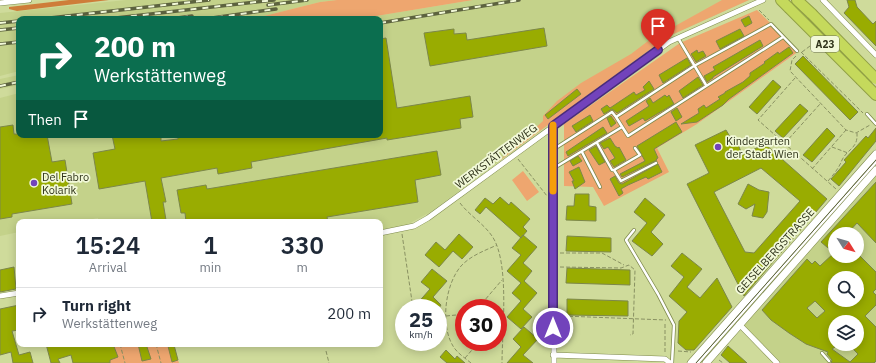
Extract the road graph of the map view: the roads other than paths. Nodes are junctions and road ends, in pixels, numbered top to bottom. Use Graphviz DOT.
graph roads {
  1 [pos="29,0"];
  2 [pos="763,0"];
  3 [pos="781,0"];
  4 [pos="797,0"];
  5 [pos="823,0"];
  6 [pos="0,4"];
  7 [pos="783,37"];
  8 [pos="678,38"];
  9 [pos="797,51"];
  10 [pos="876,55"];
  11 [pos="694,66"];
  12 [pos="876,79"];
  13 [pos="706,86"];
  14 [pos="876,96"];
  15 [pos="867,114"];
  16 [pos="616,117"];
  17 [pos="875,123"];
  18 [pos="553,126"];
  19 [pos="622,127"];
  20 [pos="597,142"];
  21 [pos="635,148"];
  22 [pos="553,149"];
  23 [pos="582,152"];
  24 [pos="876,154"];
  25 [pos="876,162"];
  26 [pos="656,163"];
  27 [pos="553,169"];
  28 [pos="614,170"];
  29 [pos="876,170"];
  30 [pos="600,187"];
  31 [pos="634,230"];
  32 [pos="383,232"];
  33 [pos="16,293"];
  34 [pos="0,296"];
  35 [pos="739,324"];
  36 [pos="822,353"];
  37 [pos="553,355"];
  38 [pos="829,361"];
  39 [pos="554,363"];
  40 [pos="671,363"];
  41 [pos="692,363"];
  42 [pos="698,363"];
  43 [pos="706,363"];
  44 [pos="778,363"];
  1 -- 6 [label="street"];
  2 -- 8 [label="street, WERKSTÄTTENWEG"];
  3 -- 14 [label="highway, A23, bridge"];
  4 -- 12 [label="highway, A23, bridge"];
  5 -- 10 [label="street"];
  7 -- 9 [label="lane"];
  7 -- 11 [label="lane"];
  7 -- 13 [label="lane"];
  8 -- 11 [label="lane"];
  8 -- 18 [label="street, WERKSTÄTTENWEG"];
  11 -- 13 [label="lane"];
  11 -- 16 [label="lane"];
  13 -- 19 [label="lane"];
  15 -- 17 [label="lane"];
  16 -- 19 [label="lane"];
  16 -- 22 [label="lane"];
  18 -- 22 [label="street"];
  18 -- 32 [label="street, WERKSTÄTTENWEG"];
  19 -- 20 [label="lane"];
  20 -- 23 [label="lane"];
  20 -- 28 [label="lane"];
  21 -- 28 [label="lane"];
  22 -- 27 [label="street"];
  23 -- 27 [label="lane"];
  23 -- 30 [label="lane"];
  24 -- 41 [label="main road, GEISELBERGSTRASSE"];
  25 -- 42 [label="lane"];
  26 -- 28 [label="lane"];
  27 -- 37 [label="street"];
  29 -- 35 [label="main road, GEISELBERGSTRASSE"];
  31 -- 40 [label="lane"];
  33 -- 34 [label="street"];
  35 -- 43 [label="main road, GEISELBERGSTRASSE"];
  35 -- 44 [label="street"];
  36 -- 38 [label="lane"];
  37 -- 39 [label="street"];
  37 -- 40 [label="street"];
}
